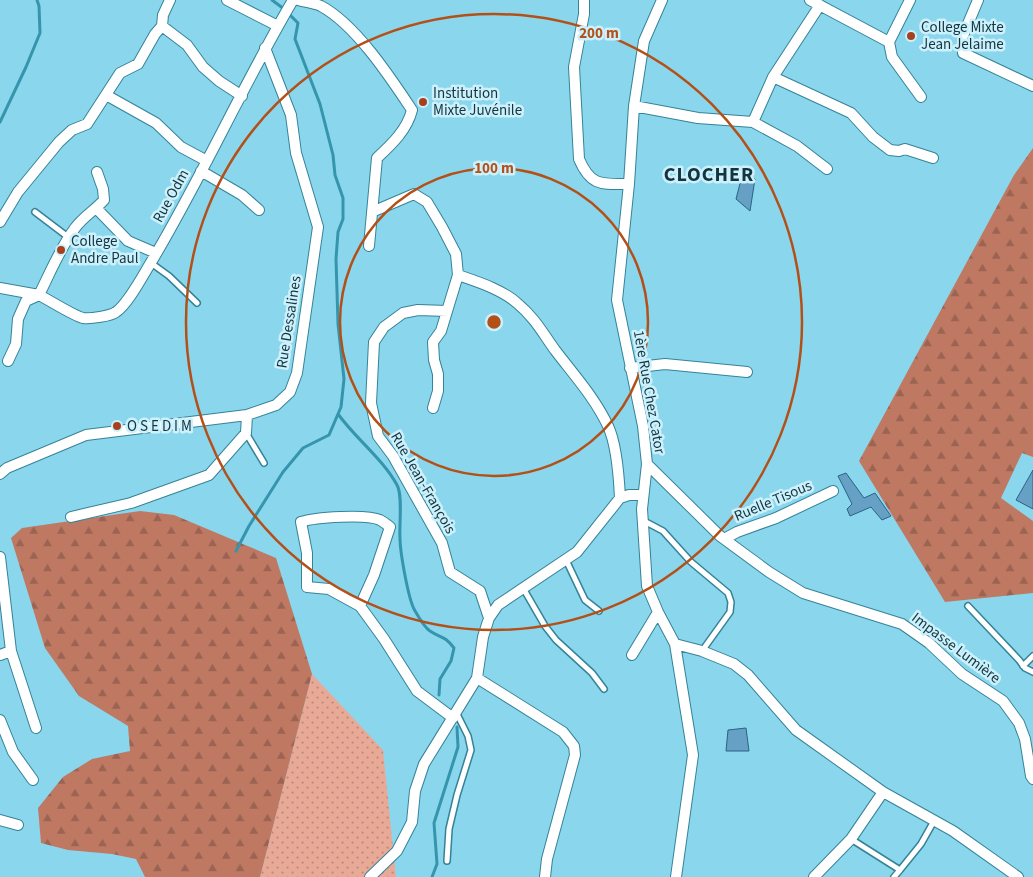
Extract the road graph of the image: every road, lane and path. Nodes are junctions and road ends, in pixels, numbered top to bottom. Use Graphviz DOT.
graph roads {
  1 [pos="170,0"];
  2 [pos="227,0"];
  3 [pos="294,0"];
  4 [pos="298,0"];
  5 [pos="584,0"];
  6 [pos="662,0"];
  7 [pos="810,0"];
  8 [pos="910,0"];
  9 [pos="978,0"];
  10 [pos="820,5"];
  11 [pos="162,26"];
  12 [pos="278,26"];
  13 [pos="888,42"];
  14 [pos="265,48"];
  15 [pos="773,77"];
  16 [pos="1033,86"];
  17 [pos="106,95"];
  18 [pos="242,96"];
  19 [pos="921,97"];
  20 [pos="634,106"];
  21 [pos="753,122"];
  22 [pos="933,158"];
  23 [pos="207,161"];
  24 [pos="827,169"];
  25 [pos="202,171"];
  26 [pos="97,172"];
  27 [pos="629,184"];
  28 [pos="96,209"];
  29 [pos="258,210"];
  30 [pos="35,212"];
  31 [pos="372,212"];
  32 [pos="0,222"];
  33 [pos="69,238"];
  34 [pos="369,246"];
  35 [pos="156,253"];
  36 [pos="151,262"];
  37 [pos="458,275"];
  38 [pos="0,288"];
  39 [pos="40,295"];
  40 [pos="197,303"];
  41 [pos="447,311"];
  42 [pos="8,361"];
  43 [pos="630,368"];
  44 [pos="747,372"];
  45 [pos="433,408"];
  46 [pos="246,415"];
  47 [pos="246,432"];
  48 [pos="264,463"];
  49 [pos="647,464"];
  50 [pos="0,474"];
  51 [pos="833,491"];
  52 [pos="643,494"];
  53 [pos="620,498"];
  54 [pos="70,517"];
  55 [pos="644,521"];
  56 [pos="724,539"];
  57 [pos="0,558"];
  58 [pos="566,560"];
  59 [pos="523,588"];
  60 [pos="360,606"];
  61 [pos="968,606"];
  62 [pos="599,611"];
  63 [pos="658,612"];
  64 [pos="489,618"];
  65 [pos="675,644"];
  66 [pos="10,651"];
  67 [pos="702,651"];
  68 [pos="0,655"];
  69 [pos="632,655"];
  70 [pos="1033,656"];
  71 [pos="1023,666"];
  72 [pos="1033,672"];
  73 [pos="477,678"];
  74 [pos="604,689"];
  75 [pos="453,718"];
  76 [pos="0,720"];
  77 [pos="36,728"];
  78 [pos="1033,779"];
  79 [pos="33,780"];
  80 [pos="883,792"];
  81 [pos="0,820"];
  82 [pos="934,821"];
  83 [pos="18,825"];
  84 [pos="851,839"];
  85 [pos="447,861"];
  86 [pos="900,870"];
  87 [pos="370,877"];
  88 [pos="545,877"];
  89 [pos="676,877"];
  90 [pos="814,877"];
  91 [pos="894,877"];
  92 [pos="1018,877"];
  1 -- 11 [label="street"];
  2 -- 12 [label="street"];
  3 -- 12 [label="street, Rue Odm"];
  4 -- 31 [label="street"];
  5 -- 27 [label="street"];
  6 -- 20 [label="street, 1ère Rue Chez Cator"];
  7 -- 10 [label="street"];
  8 -- 13 [label="street"];
  9 -- 16 [label="street"];
  10 -- 13 [label="street"];
  10 -- 15 [label="street"];
  11 -- 17 [label="street"];
  11 -- 18 [label="street"];
  12 -- 14 [label="street, Rue Odm"];
  13 -- 19 [label="street"];
  14 -- 18 [label="street, Rue Odm"];
  14 -- 46 [label="street, Rue Dessalines"];
  15 -- 21 [label="street"];
  15 -- 22 [label="street"];
  17 -- 23 [label="street"];
  17 -- 32 [label="street"];
  18 -- 23 [label="street, Rue Odm"];
  20 -- 21 [label="street"];
  20 -- 27 [label="street, 1ère Rue Chez Cator"];
  21 -- 24 [label="street"];
  23 -- 25 [label="street, Rue Odm"];
  25 -- 29 [label="street"];
  25 -- 35 [label="street, Rue Odm"];
  26 -- 28 [label="street"];
  27 -- 43 [label="street, 1ère Rue Chez Cator"];
  28 -- 33 [label="street"];
  28 -- 35 [label="street"];
  30 -- 33 [label="lane"];
  31 -- 34 [label="street"];
  31 -- 37 [label="street"];
  33 -- 39 [label="street"];
  35 -- 36 [label="street, Rue Odm"];
  36 -- 39 [label="street, Rue Odm"];
  36 -- 40 [label="lane"];
  37 -- 41 [label="street"];
  37 -- 53 [label="street"];
  38 -- 39 [label="street, Rue Odm"];
  39 -- 42 [label="street"];
  41 -- 45 [label="street"];
  41 -- 64 [label="street, Rue Jean-François"];
  43 -- 44 [label="street"];
  43 -- 49 [label="street, 1ère Rue Chez Cator"];
  46 -- 47 [label="street"];
  46 -- 50 [label="street, Rue Dessalines"];
  47 -- 48 [label="lane"];
  47 -- 54 [label="street"];
  49 -- 52 [label="street, 1ère Rue Chez Cator"];
  49 -- 56 [label="street, Impasse Lumière"];
  51 -- 56 [label="street, Ruelle Tisous"];
  52 -- 53 [label="street"];
  52 -- 55 [label="street, 1ère Rue Chez Cator"];
  53 -- 58 [label="street"];
  55 -- 63 [label="street, 1ère Rue Chez Cator"];
  55 -- 67 [label="lane"];
  56 -- 78 [label="street, Impasse Lumière"];
  57 -- 66 [label="street"];
  58 -- 59 [label="street"];
  58 -- 62 [label="lane"];
  59 -- 64 [label="street"];
  59 -- 74 [label="lane"];
  60 -- 60 [label="street"];
  60 -- 75 [label="street"];
  61 -- 71 [label="lane"];
  63 -- 65 [label="street, 1ère Rue Chez Cator"];
  63 -- 69 [label="street"];
  64 -- 73 [label="street"];
  65 -- 67 [label="street"];
  65 -- 89 [label="street, 1ère Rue Chez Cator"];
  66 -- 68 [label="street"];
  66 -- 77 [label="street"];
  67 -- 80 [label="street"];
  70 -- 71 [label="lane"];
  71 -- 72 [label="lane"];
  73 -- 75 [label="street"];
  73 -- 88 [label="street"];
  75 -- 85 [label="lane"];
  75 -- 87 [label="street"];
  76 -- 79 [label="street"];
  80 -- 82 [label="street"];
  80 -- 84 [label="street"];
  81 -- 83 [label="street"];
  82 -- 86 [label="lane"];
  82 -- 92 [label="street"];
  84 -- 86 [label="lane"];
  84 -- 90 [label="street"];
  86 -- 91 [label="lane"];
}
